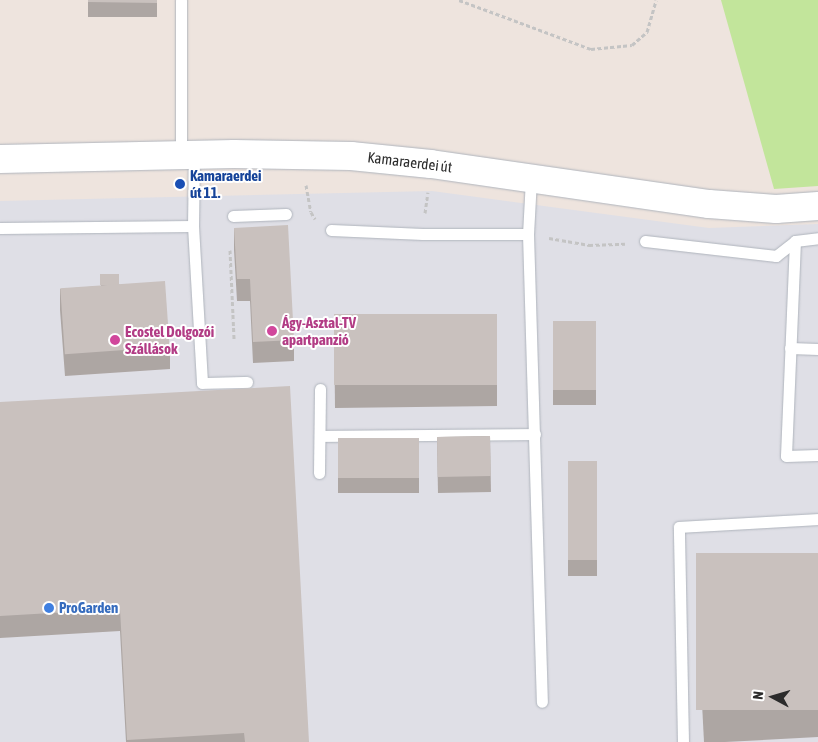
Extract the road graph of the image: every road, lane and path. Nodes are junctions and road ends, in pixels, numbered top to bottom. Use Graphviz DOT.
graph roads {
  1 [pos="181,0"];
  2 [pos="459,0"];
  3 [pos="656,0"];
  4 [pos="305,154"];
  5 [pos="187,155"];
  6 [pos="0,159"];
  7 [pos="431,164"];
  8 [pos="531,179"];
  9 [pos="818,206"];
  10 [pos="286,214"];
  11 [pos="233,216"];
  12 [pos="193,226"];
  13 [pos="0,228"];
  14 [pos="331,230"];
  15 [pos="423,234"];
  16 [pos="528,234"];
  17 [pos="818,238"];
  18 [pos="795,241"];
  19 [pos="646,242"];
  20 [pos="230,250"];
  21 [pos="234,340"];
  22 [pos="790,348"];
  23 [pos="818,348"];
  24 [pos="247,382"];
  25 [pos="320,389"];
  26 [pos="535,434"];
  27 [pos="320,436"];
  28 [pos="818,455"];
  29 [pos="319,472"];
  30 [pos="818,519"];
  31 [pos="542,702"];
  32 [pos="683,742"];
  1 -- 5 [label="lane"];
  2 -- 3 [label="path"];
  4 -- 5 [label="street, Kamaraerdei út"];
  4 -- 7 [label="street, Kamaraerdei út"];
  4 -- 14 [label="path"];
  5 -- 6 [label="street, Kamaraerdei út"];
  5 -- 12 [label="lane"];
  7 -- 8 [label="street, Kamaraerdei út"];
  7 -- 15 [label="path"];
  8 -- 9 [label="street, Kamaraerdei út"];
  8 -- 16 [label="lane"];
  10 -- 11 [label="lane"];
  12 -- 13 [label="lane"];
  12 -- 24 [label="lane"];
  14 -- 15 [label="lane"];
  15 -- 16 [label="lane"];
  16 -- 19 [label="path"];
  16 -- 26 [label="lane"];
  17 -- 18 [label="lane"];
  18 -- 19 [label="lane"];
  18 -- 22 [label="lane"];
  20 -- 21 [label="path"];
  22 -- 23 [label="lane"];
  22 -- 28 [label="lane"];
  25 -- 27 [label="lane"];
  26 -- 27 [label="lane"];
  26 -- 31 [label="lane"];
  27 -- 29 [label="lane"];
  30 -- 32 [label="lane"];
}
